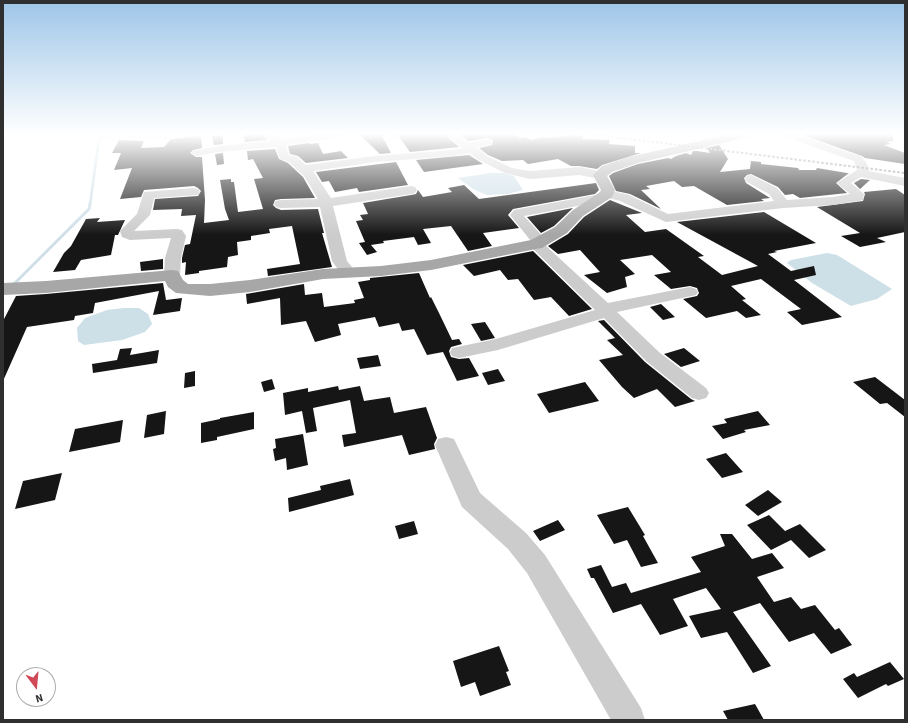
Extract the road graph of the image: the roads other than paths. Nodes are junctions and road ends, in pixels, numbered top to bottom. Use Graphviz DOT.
graph roads {
  1 [pos="314,168"];
  2 [pos="502,168"];
  3 [pos="611,168"];
  4 [pos="861,168"];
  5 [pos="305,169"];
  6 [pos="859,173"];
  7 [pos="600,175"];
  8 [pos="751,179"];
  9 [pos="905,182"];
  10 [pos="411,190"];
  11 [pos="194,192"];
  12 [pos="606,195"];
  13 [pos="326,203"];
  14 [pos="280,204"];
  15 [pos="783,204"];
  16 [pos="538,243"];
  17 [pos="348,272"];
  18 [pos="172,275"];
  19 [pos="11,288"];
  20 [pos="690,292"];
  21 [pos="604,309"];
  22 [pos="459,352"];
  23 [pos="699,393"];
  24 [pos="446,444"];
  25 [pos="629,720"];
  1 -- 5 [label="street"];
  2 -- 7 [label="street"];
  3 -- 7 [label="main road"];
  4 -- 6 [label="street"];
  5 -- 13 [label="street"];
  6 -- 9 [label="street"];
  6 -- 15 [label="street"];
  7 -- 12 [label="main road"];
  8 -- 15 [label="street"];
  10 -- 13 [label="street"];
  11 -- 18 [label="street"];
  12 -- 15 [label="street"];
  12 -- 16 [label="main road"];
  12 -- 16 [label="street"];
  13 -- 14 [label="street"];
  13 -- 17 [label="street"];
  16 -- 17 [label="main road"];
  16 -- 21 [label="street"];
  17 -- 18 [label="main road"];
  18 -- 19 [label="main road"];
  20 -- 21 [label="street"];
  21 -- 22 [label="street"];
  21 -- 23 [label="street"];
  24 -- 25 [label="street"];
}
